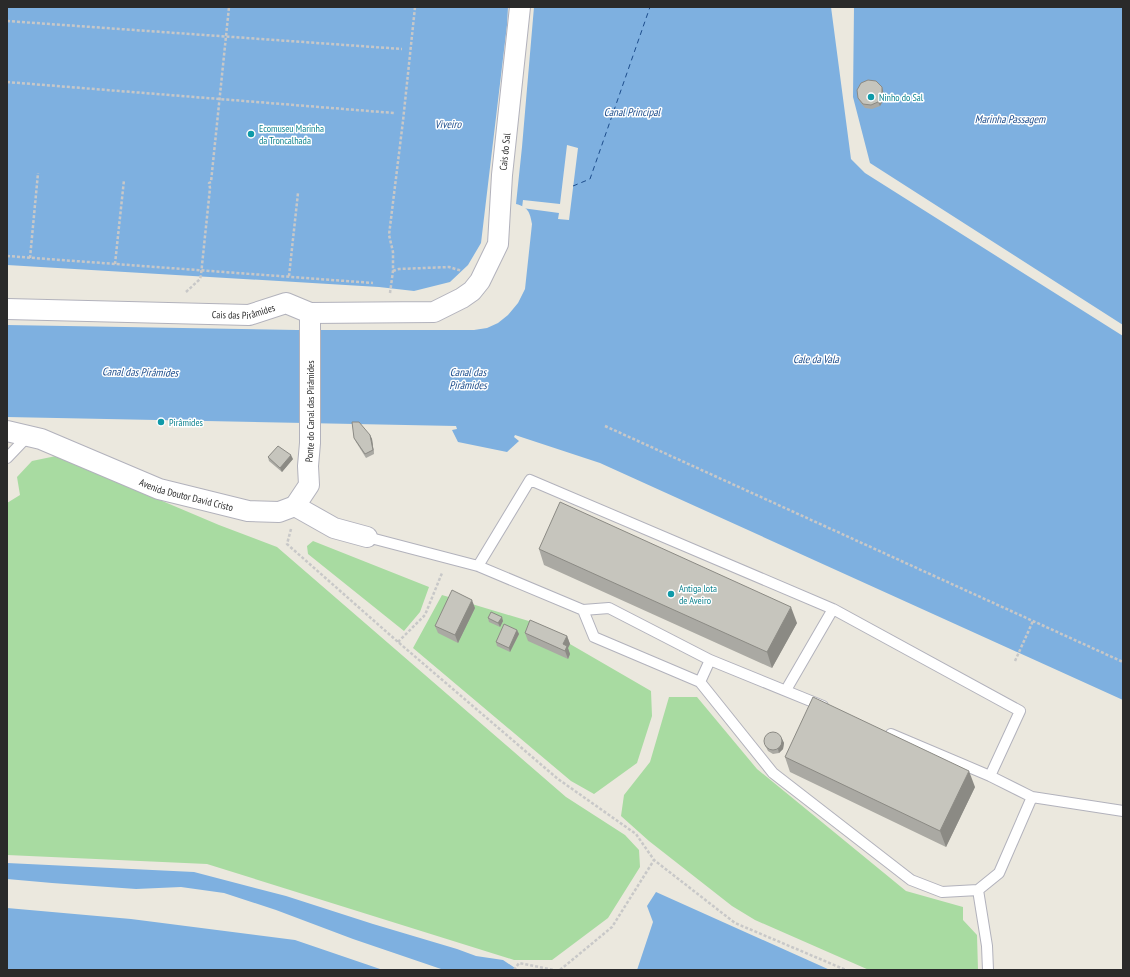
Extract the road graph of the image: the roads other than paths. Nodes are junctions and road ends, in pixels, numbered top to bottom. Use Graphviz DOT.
graph roads {
  1 [pos="520,7"];
  2 [pos="472,291"];
  3 [pos="7,309"];
  4 [pos="310,319"];
  5 [pos="7,431"];
  6 [pos="28,436"];
  7 [pos="7,458"];
  8 [pos="295,506"];
  9 [pos="367,537"];
  10 [pos="478,566"];
  11 [pos="583,610"];
  12 [pos="833,610"];
  13 [pos="710,660"];
  14 [pos="700,682"];
  15 [pos="786,690"];
  16 [pos="830,709"];
  17 [pos="880,730"];
  18 [pos="990,776"];
  19 [pos="1032,797"];
  20 [pos="1123,811"];
  21 [pos="978,890"];
  22 [pos="988,970"];
  1 -- 2 [label="street, Cais do Sal"];
  2 -- 4 [label="street, Cais das Pirâmides"];
  3 -- 4 [label="street, Cais das Pirâmides"];
  4 -- 8 [label="street, Ponte do Canal das Pirâmides"];
  5 -- 6 [label="street, Avenida Doutor David Cristo"];
  6 -- 7 [label="lane"];
  6 -- 8 [label="street, Avenida Doutor David Cristo"];
  8 -- 9 [label="street"];
  9 -- 10 [label="lane"];
  10 -- 11 [label="lane"];
  10 -- 12 [label="lane"];
  11 -- 13 [label="lane"];
  11 -- 14 [label="lane"];
  12 -- 15 [label="lane"];
  12 -- 18 [label="lane"];
  13 -- 14 [label="lane"];
  13 -- 15 [label="lane"];
  14 -- 21 [label="lane"];
  15 -- 16 [label="lane"];
  17 -- 18 [label="lane"];
  18 -- 19 [label="lane"];
  19 -- 20 [label="lane"];
  19 -- 21 [label="lane"];
  21 -- 22 [label="lane"];
}
